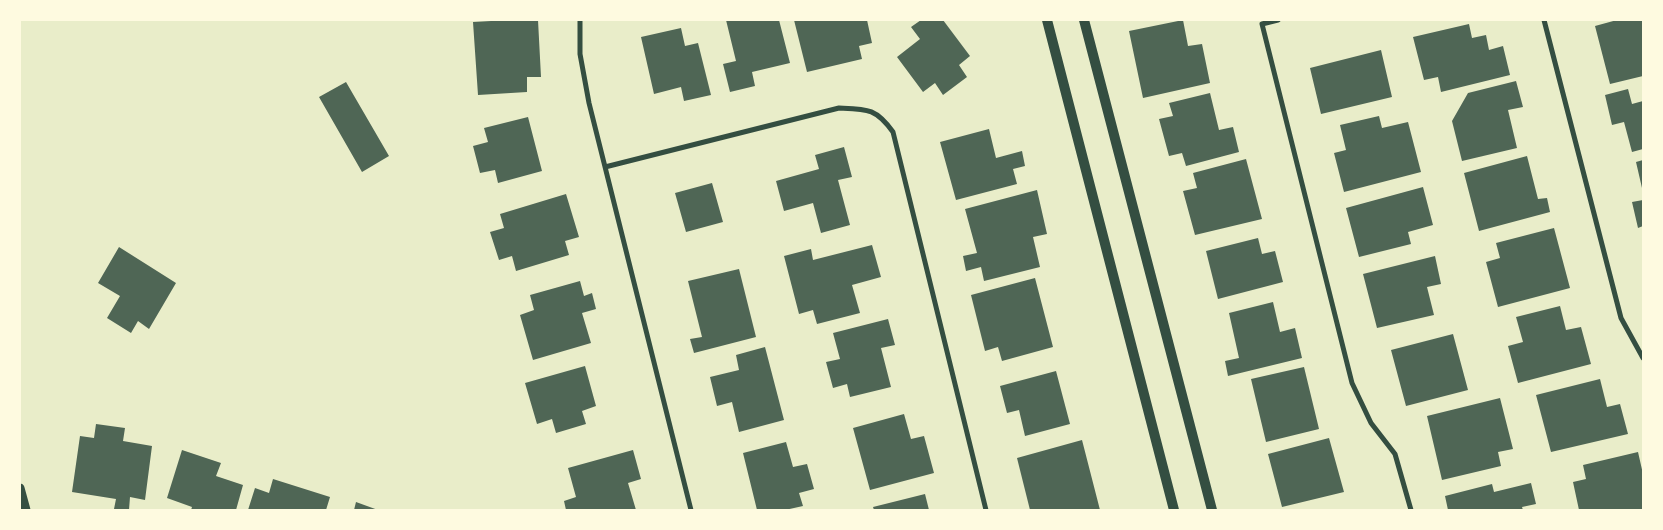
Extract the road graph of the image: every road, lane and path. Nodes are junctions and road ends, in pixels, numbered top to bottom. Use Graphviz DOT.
graph roads {
  1 [pos="580,20"];
  2 [pos="1047,20"];
  3 [pos="1084,20"];
  4 [pos="1278,20"];
  5 [pos="1544,20"];
  6 [pos="605,167"];
  7 [pos="1643,358"];
  8 [pos="20,488"];
  9 [pos="26,510"];
  10 [pos="691,510"];
  11 [pos="986,510"];
  12 [pos="1174,510"];
  13 [pos="1212,510"];
  14 [pos="1411,510"];
  1 -- 6 [label="street"];
  2 -- 12 [label="main road"];
  3 -- 13 [label="main road"];
  4 -- 14 [label="street"];
  5 -- 7 [label="street"];
  6 -- 10 [label="street"];
  6 -- 11 [label="street"];
  8 -- 9 [label="street"];
}
